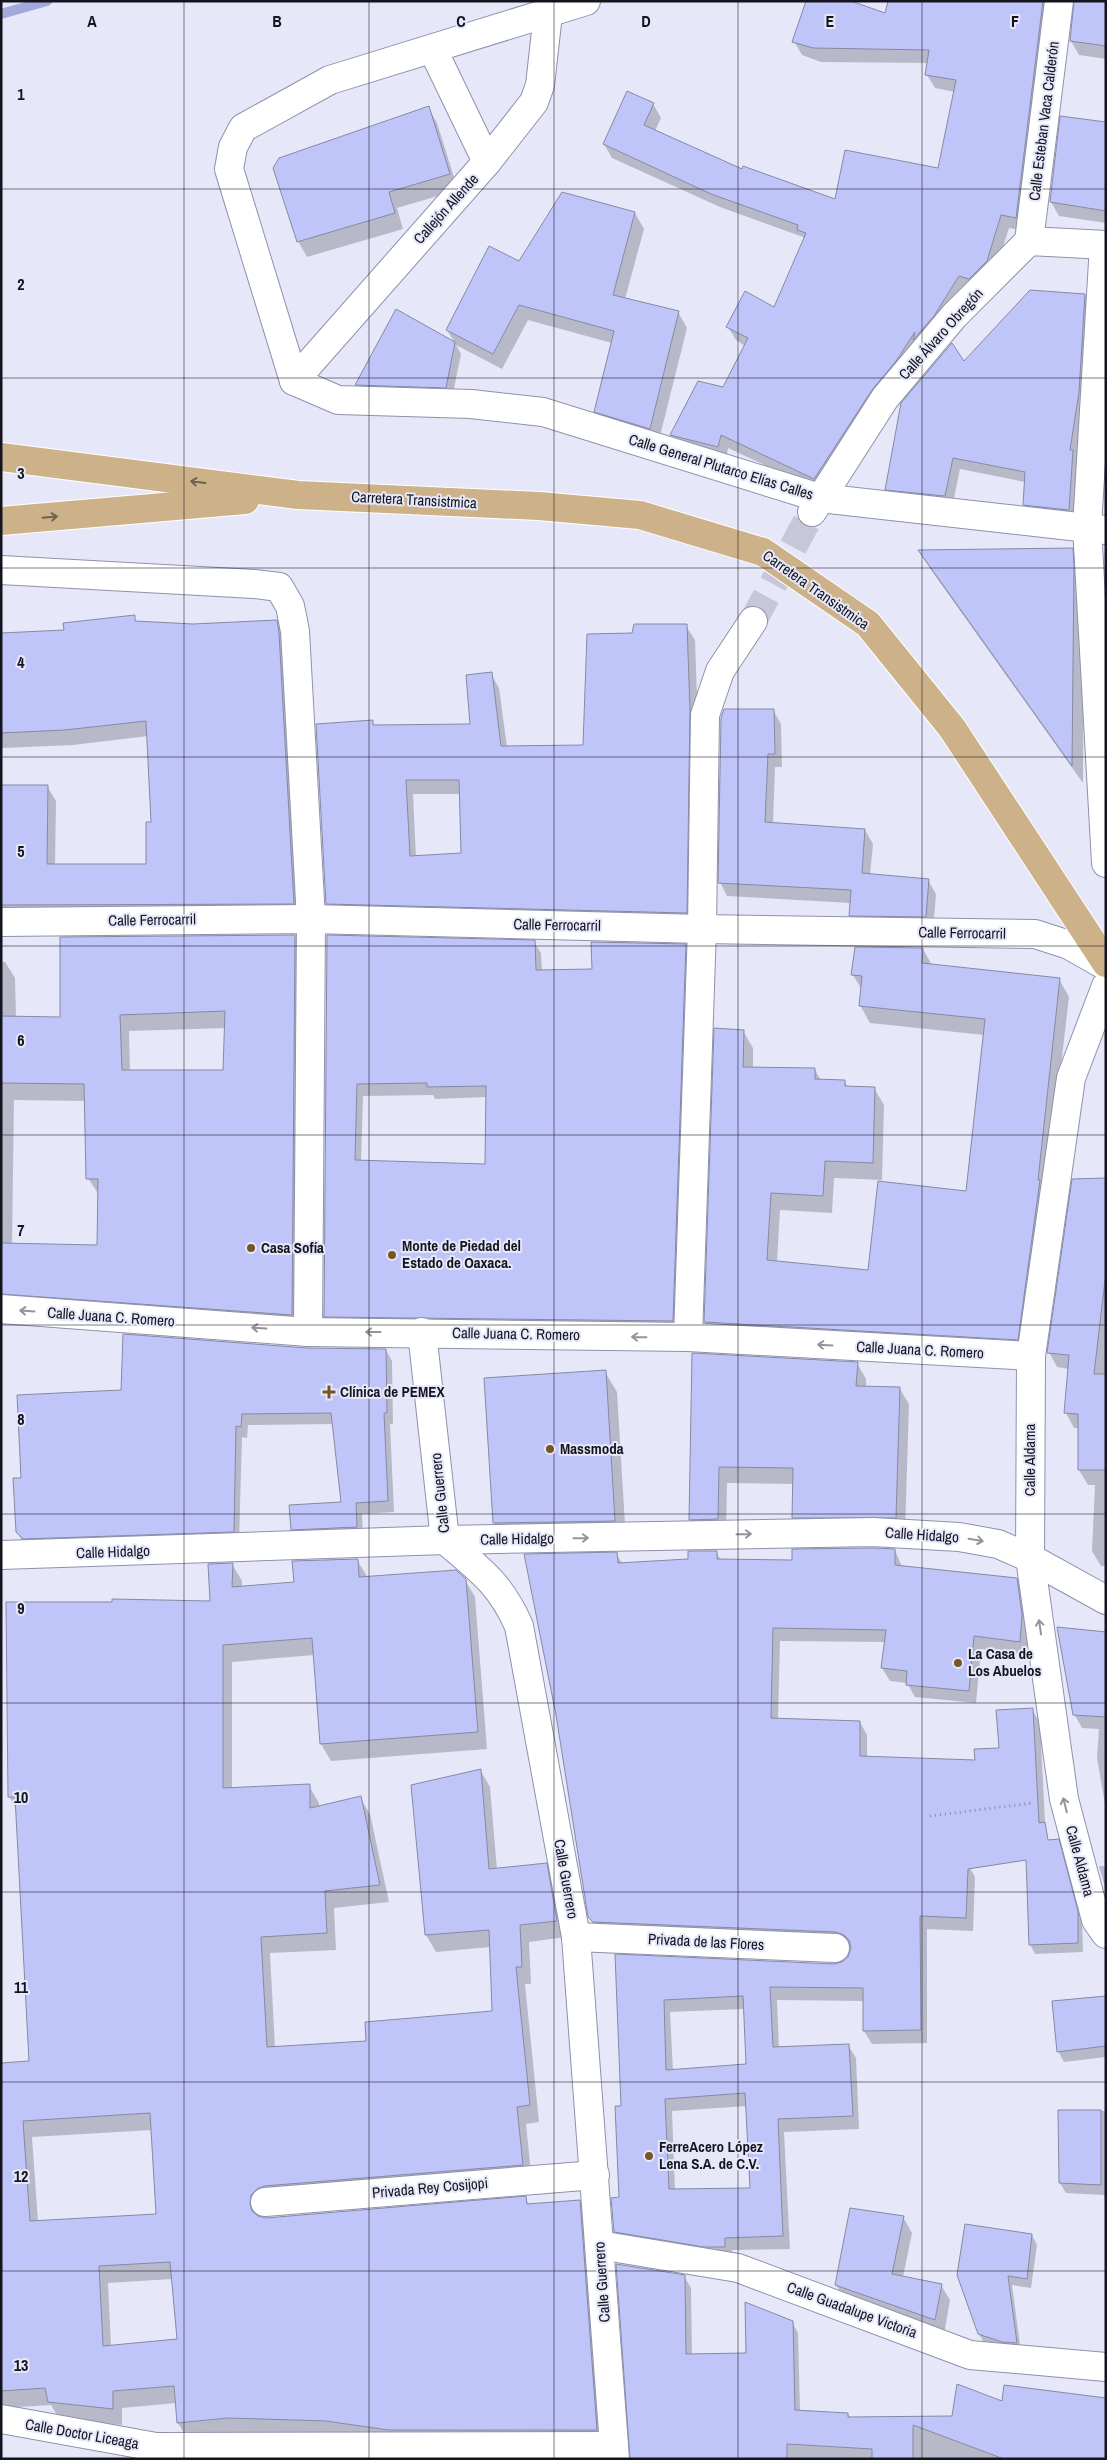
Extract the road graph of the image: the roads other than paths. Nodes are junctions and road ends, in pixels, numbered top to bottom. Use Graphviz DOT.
graph roads {
  1 [pos="586,1"];
  2 [pos="1060,1"];
  3 [pos="548,14"];
  4 [pos="432,50"];
  5 [pos="487,162"];
  6 [pos="1029,241"];
  7 [pos="1105,245"];
  8 [pos="294,381"];
  9 [pos="1,457"];
  10 [pos="298,495"];
  11 [pos="816,505"];
  12 [pos="1,521"];
  13 [pos="1096,528"];
  14 [pos="1,570"];
  15 [pos="753,621"];
  16 [pos="1106,863"];
  17 [pos="310,919"];
  18 [pos="1,922"];
  19 [pos="702,929"];
  20 [pos="1106,964"];
  21 [pos="1106,986"];
  22 [pos="1,1309"];
  23 [pos="308,1332"];
  24 [pos="422,1332"];
  25 [pos="688,1338"];
  26 [pos="1030,1356"];
  27 [pos="445,1540"];
  28 [pos="1,1555"];
  29 [pos="1030,1558"];
  30 [pos="1106,1600"];
  31 [pos="1106,1934"];
  32 [pos="576,1937"];
  33 [pos="835,1948"];
  34 [pos="595,2175"];
  35 [pos="265,2202"];
  36 [pos="599,2245"];
  37 [pos="1106,2367"];
  38 [pos="1,2419"];
  39 [pos="614,2452"];
  1 -- 3 [label="street"];
  2 -- 6 [label="street, Calle Esteban Vaca Calderón"];
  3 -- 4 [label="street"];
  3 -- 5 [label="street, Callejón Allende"];
  4 -- 5 [label="street"];
  4 -- 8 [label="street"];
  5 -- 8 [label="street, Callejón Allende"];
  6 -- 7 [label="street"];
  6 -- 11 [label="street, Calle Álvaro Obregón"];
  7 -- 13 [label="street"];
  8 -- 11 [label="street, Calle General Plutarco Elías Calles"];
  10 -- 9 [label="main road, Carretera Transistmica, one-way"];
  12 -- 10 [label="main road, Carretera Transistmica, one-way"];
  10 -- 20 [label="main road, Carretera Transistmica"];
  11 -- 13 [label="street, Calle General Plutarco Elías Calles"];
  13 -- 16 [label="street"];
  14 -- 17 [label="street"];
  15 -- 19 [label="street"];
  17 -- 18 [label="street, Calle Ferrocarril"];
  17 -- 19 [label="street, Calle Ferrocarril"];
  17 -- 23 [label="street"];
  19 -- 20 [label="street, Calle Ferrocarril"];
  19 -- 25 [label="street"];
  21 -- 26 [label="street, Calle Aldama"];
  23 -- 22 [label="street, Calle Juana C. Romero, one-way"];
  24 -- 23 [label="street, Calle Juana C. Romero, one-way"];
  25 -- 24 [label="street, Calle Juana C. Romero, one-way"];
  24 -- 27 [label="street, Calle Guerrero"];
  26 -- 25 [label="street, Calle Juana C. Romero, one-way"];
  26 -- 29 [label="street, Calle Aldama"];
  27 -- 28 [label="street, Calle Hidalgo"];
  27 -- 29 [label="street, Calle Hidalgo, one-way"];
  27 -- 32 [label="street, Calle Guerrero"];
  29 -- 30 [label="street, Calle Hidalgo"];
  31 -- 29 [label="street, Calle Aldama, one-way"];
  32 -- 33 [label="street, Privada de las Flores"];
  32 -- 34 [label="street, Calle Guerrero"];
  34 -- 35 [label="street, Privada Rey Cosijopi"];
  34 -- 36 [label="street, Calle Guerrero"];
  36 -- 37 [label="street, Calle Guadalupe Victoria"];
  36 -- 39 [label="street, Calle Guerrero"];
  38 -- 39 [label="street, Calle Doctor Liceaga"];
}
